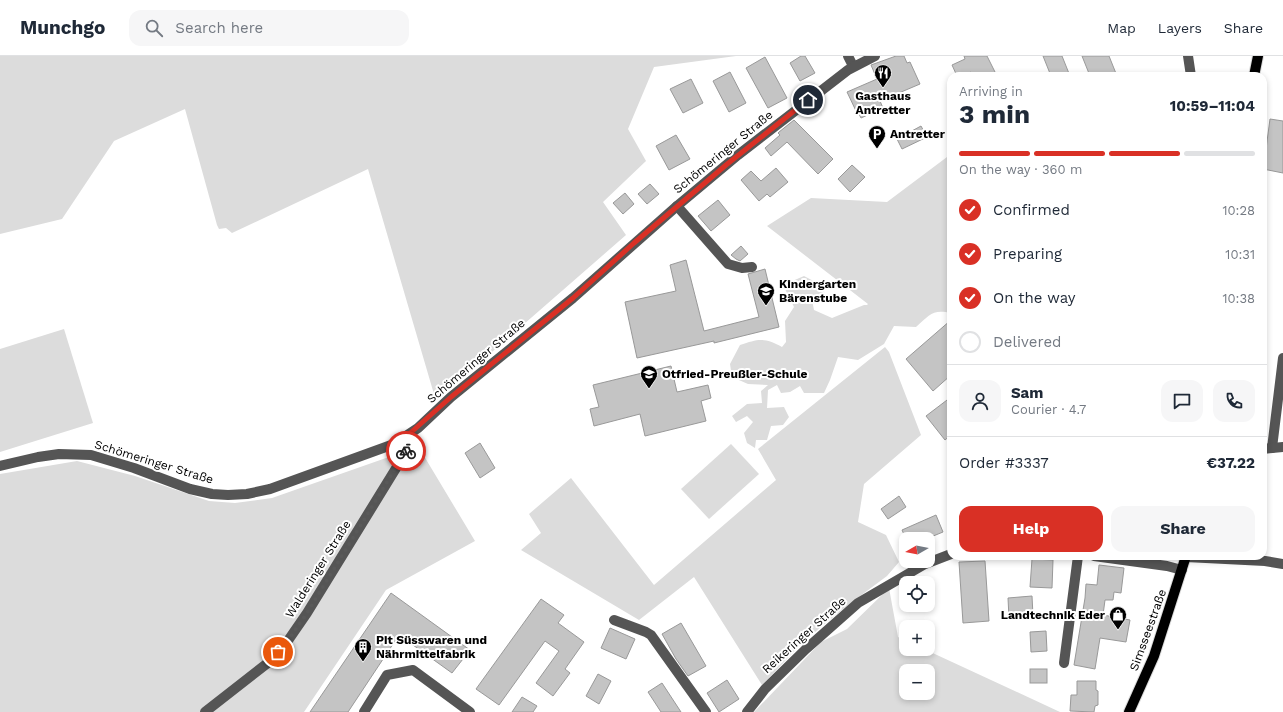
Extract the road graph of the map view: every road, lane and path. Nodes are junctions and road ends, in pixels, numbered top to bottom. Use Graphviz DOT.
graph roads {
  1 [pos="848,56"];
  2 [pos="875,56"];
  3 [pos="1188,56"];
  4 [pos="1258,56"];
  5 [pos="853,66"];
  6 [pos="1190,72"];
  7 [pos="1255,72"];
  8 [pos="677,206"];
  9 [pos="752,267"];
  10 [pos="1283,358"];
  11 [pos="408,435"];
  12 [pos="1283,447"];
  13 [pos="1267,448"];
  14 [pos="0,466"];
  15 [pos="947,556"];
  16 [pos="1077,560"];
  17 [pos="1124,560"];
  18 [pos="1185,560"];
  19 [pos="1249,560"];
  20 [pos="1283,564"];
  21 [pos="1182,570"];
  22 [pos="614,620"];
  23 [pos="1064,663"];
  24 [pos="205,712"];
  25 [pos="364,712"];
  26 [pos="470,712"];
  27 [pos="706,712"];
  28 [pos="747,712"];
  29 [pos="1130,712"];
  1 -- 5 [label="street"];
  2 -- 5 [label="street, Schömeringer Straße"];
  3 -- 6 [label="street"];
  4 -- 7 [label="main road"];
  5 -- 8 [label="street, Schömeringer Straße"];
  8 -- 9 [label="street"];
  8 -- 11 [label="street, Schömeringer Straße"];
  10 -- 13 [label="street"];
  11 -- 14 [label="street, Schömeringer Straße"];
  11 -- 24 [label="street, Walderinger Straße"];
  12 -- 13 [label="street"];
  15 -- 28 [label="street, Reikeringer Straße"];
  16 -- 23 [label="street"];
  17 -- 21 [label="street"];
  18 -- 21 [label="main road, Simsseestraße"];
  19 -- 20 [label="street"];
  21 -- 29 [label="main road, Simsseestraße"];
  22 -- 27 [label="street"];
  25 -- 26 [label="street"];
}
